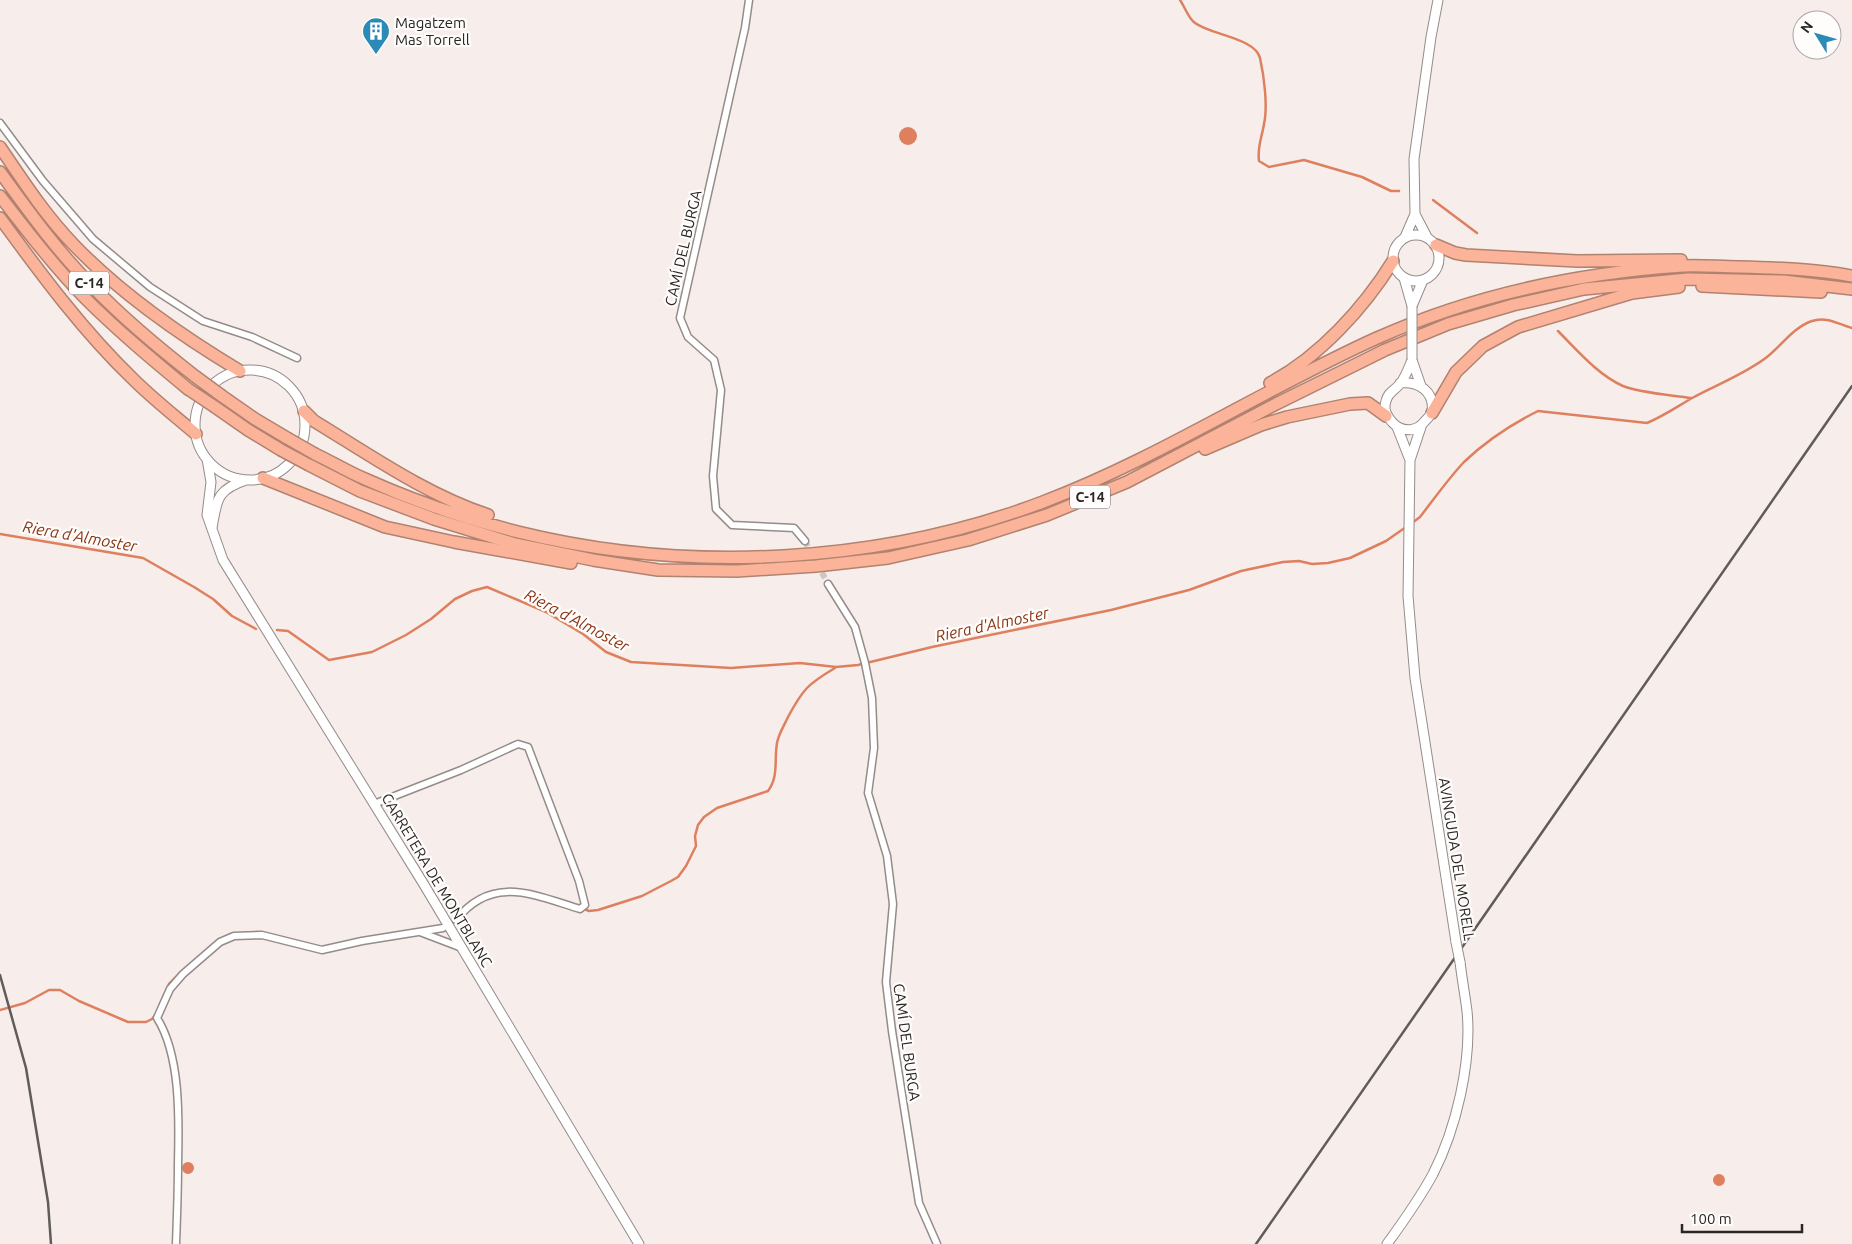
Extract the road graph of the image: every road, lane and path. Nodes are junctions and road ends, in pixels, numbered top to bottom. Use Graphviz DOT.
graph roads {
  1 [pos="749,0"];
  2 [pos="1438,0"];
  3 [pos="0,123"];
  4 [pos="0,147"];
  5 [pos="0,172"];
  6 [pos="0,196"];
  7 [pos="1415,214"];
  8 [pos="0,218"];
  9 [pos="1405,237"];
  10 [pos="1432,241"];
  11 [pos="1393,261"];
  12 [pos="1783,268"];
  13 [pos="1852,276"];
  14 [pos="1404,278"];
  15 [pos="1423,280"];
  16 [pos="1852,289"];
  17 [pos="1852,293"];
  18 [pos="1412,306"];
  19 [pos="297,358"];
  20 [pos="1412,360"];
  21 [pos="240,371"];
  22 [pos="1400,383"];
  23 [pos="1421,386"];
  24 [pos="304,411"];
  25 [pos="1432,413"];
  26 [pos="1386,416"];
  27 [pos="1397,427"];
  28 [pos="1421,427"];
  29 [pos="196,434"];
  30 [pos="208,459"];
  31 [pos="1410,460"];
  32 [pos="263,478"];
  33 [pos="247,480"];
  34 [pos="1042,503"];
  35 [pos="1047,515"];
  36 [pos="212,531"];
  37 [pos="806,541"];
  38 [pos="670,556"];
  39 [pos="658,570"];
  40 [pos="828,584"];
  41 [pos="374,804"];
  42 [pos="456,920"];
  43 [pos="443,928"];
  44 [pos="419,932"];
  45 [pos="463,949"];
  46 [pos="937,1243"];
  47 [pos="176,1244"];
  48 [pos="638,1244"];
  49 [pos="1387,1244"];
  1 -- 37 [label="street, CAMÍ DEL BURGA"];
  2 -- 7 [label="street"];
  3 -- 19 [label="street"];
  4 -- 21 [label="highway"];
  5 -- 38 [label="highway, C-14, bridge"];
  6 -- 39 [label="highway, C-14, bridge"];
  7 -- 9 [label="street"];
  7 -- 10 [label="street"];
  8 -- 29 [label="highway"];
  9 -- 10 [label="street"];
  9 -- 11 [label="street"];
  10 -- 12 [label="highway"];
  10 -- 15 [label="street"];
  11 -- 14 [label="street"];
  11 -- 34 [label="highway"];
  12 -- 13 [label="highway, C-14"];
  12 -- 34 [label="highway, C-14"];
  14 -- 15 [label="street"];
  14 -- 18 [label="street"];
  15 -- 18 [label="street"];
  16 -- 35 [label="highway, C-14"];
  17 -- 25 [label="highway"];
  18 -- 20 [label="street, bridge"];
  20 -- 22 [label="street"];
  20 -- 23 [label="street"];
  21 -- 24 [label="street"];
  21 -- 29 [label="street"];
  22 -- 23 [label="street"];
  22 -- 26 [label="street"];
  23 -- 25 [label="street"];
  24 -- 32 [label="street"];
  24 -- 38 [label="highway"];
  25 -- 28 [label="street"];
  26 -- 27 [label="street"];
  26 -- 35 [label="highway"];
  27 -- 28 [label="street"];
  27 -- 31 [label="street, AVINGUDA DEL MORELL"];
  28 -- 31 [label="street, AVINGUDA DEL MORELL"];
  29 -- 30 [label="street"];
  30 -- 33 [label="street"];
  30 -- 36 [label="street, CARRETERA DE MONTBLANC"];
  31 -- 49 [label="street, AVINGUDA DEL MORELL, bridge"];
  32 -- 33 [label="street"];
  32 -- 39 [label="highway"];
  33 -- 36 [label="street"];
  34 -- 38 [label="highway, C-14"];
  35 -- 39 [label="highway, C-14"];
  36 -- 41 [label="street, CARRETERA DE MONTBLANC"];
  40 -- 46 [label="street, CAMÍ DEL BURGA"];
  41 -- 42 [label="street"];
  41 -- 45 [label="street, CARRETERA DE MONTBLANC"];
  43 -- 44 [label="street"];
  44 -- 45 [label="street"];
  44 -- 47 [label="street"];
  45 -- 48 [label="street, CARRETERA DE MONTBLANC"];
}
